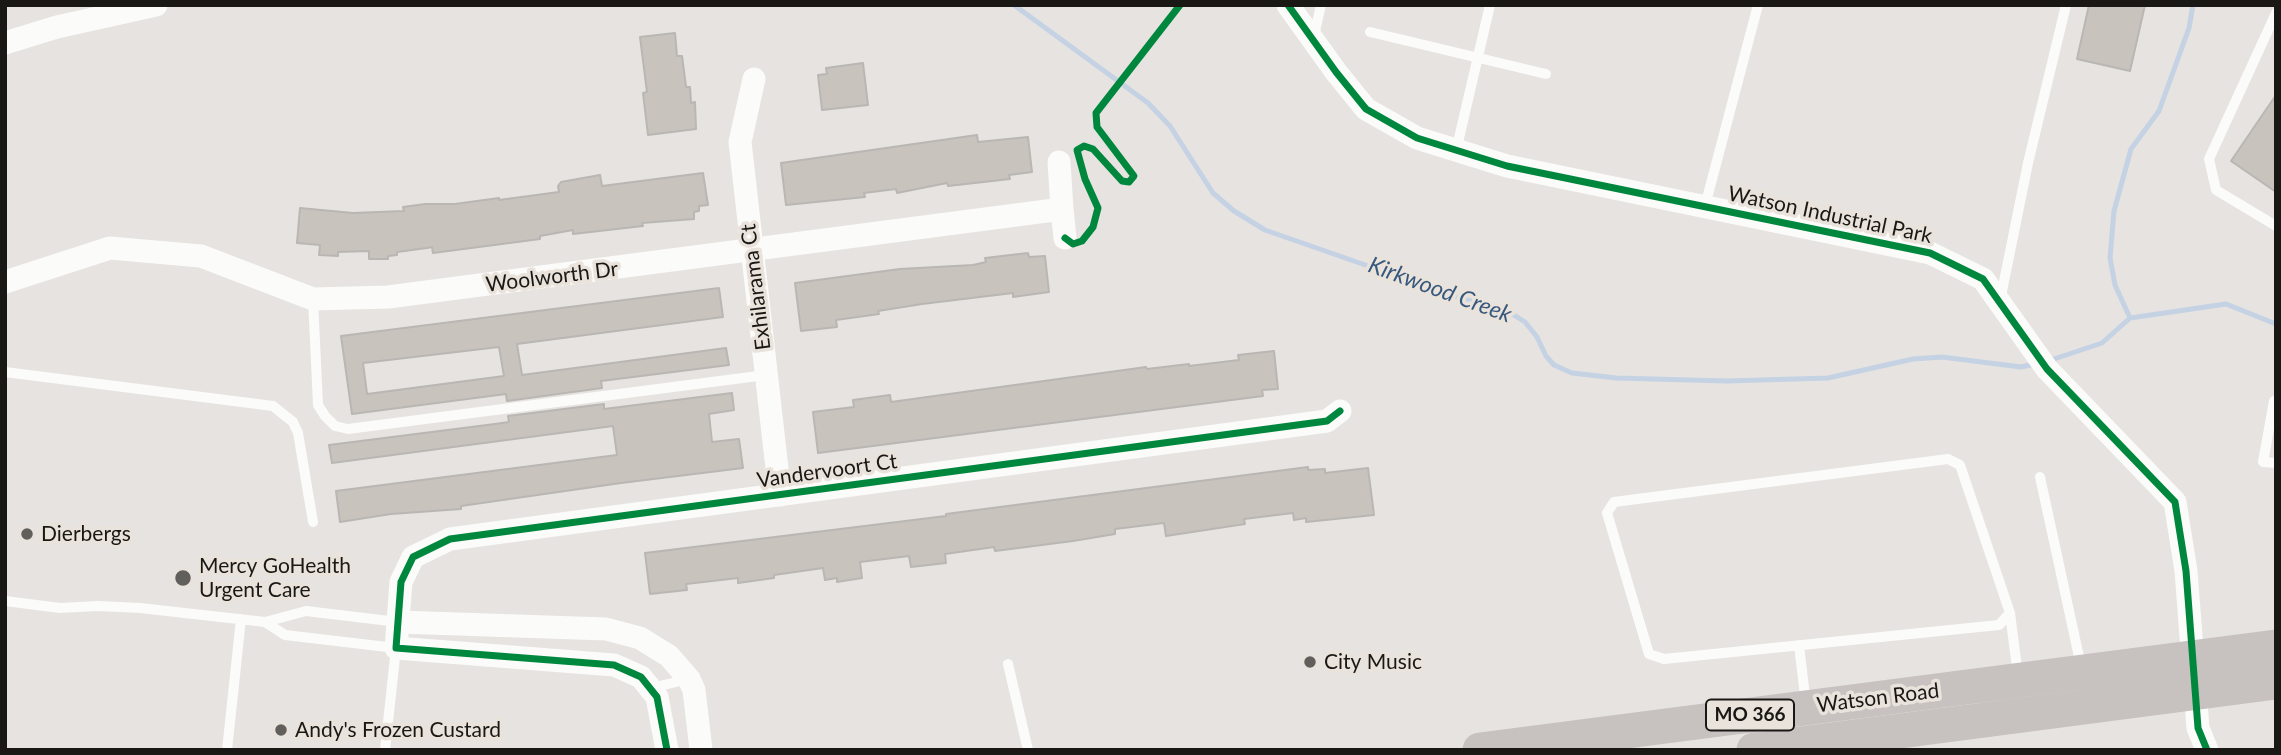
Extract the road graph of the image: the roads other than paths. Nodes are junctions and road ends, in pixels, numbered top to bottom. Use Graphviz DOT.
graph roads {
  1 [pos="156,5"];
  2 [pos="1288,5"];
  3 [pos="1321,5"];
  4 [pos="1758,5"];
  5 [pos="2066,5"];
  6 [pos="1490,6"];
  7 [pos="2276,13"];
  8 [pos="1370,32"];
  9 [pos="1313,39"];
  10 [pos="5,43"];
  11 [pos="1477,57"];
  12 [pos="1546,74"];
  13 [pos="754,79"];
  14 [pos="1455,151"];
  15 [pos="1059,162"];
  16 [pos="1705,206"];
  17 [pos="1062,209"];
  18 [pos="2276,226"];
  19 [pos="1065,238"];
  20 [pos="751,251"];
  21 [pos="5,282"];
  22 [pos="313,299"];
  23 [pos="2000,304"];
  24 [pos="5,372"];
  25 [pos="766,374"];
  26 [pos="2276,402"];
  27 [pos="1340,411"];
  28 [pos="2276,463"];
  29 [pos="2040,477"];
  30 [pos="780,495"];
  31 [pos="313,522"];
  32 [pos="5,601"];
  33 [pos="2010,613"];
  34 [pos="241,620"];
  35 [pos="265,622"];
  36 [pos="398,622"];
  37 [pos="1799,645"];
  38 [pos="2276,647"];
  39 [pos="396,648"];
  40 [pos="2193,658"];
  41 [pos="1008,664"];
  42 [pos="2082,672"];
  43 [pos="689,679"];
  44 [pos="2019,680"];
  45 [pos="2276,682"];
  46 [pos="650,688"];
  47 [pos="2195,692"];
  48 [pos="1807,707"];
  49 [pos="1592,742"];
  50 [pos="1827,745"];
  51 [pos="226,750"];
  52 [pos="385,750"];
  53 [pos="667,750"];
  54 [pos="701,750"];
  55 [pos="1028,750"];
  56 [pos="1480,750"];
  57 [pos="1754,750"];
  58 [pos="2207,750"];
  1 -- 10 [label="street"];
  2 -- 9 [label="street, Watson Industrial Park"];
  3 -- 9 [label="lane"];
  4 -- 16 [label="lane"];
  5 -- 23 [label="lane"];
  6 -- 11 [label="lane"];
  7 -- 18 [label="lane"];
  8 -- 11 [label="lane"];
  9 -- 14 [label="street, Watson Industrial Park"];
  11 -- 12 [label="lane"];
  11 -- 14 [label="lane"];
  13 -- 20 [label="street, Exhilarama Ct"];
  14 -- 16 [label="street, Watson Industrial Park"];
  15 -- 17 [label="street"];
  16 -- 23 [label="street, Watson Industrial Park"];
  17 -- 19 [label="street"];
  17 -- 20 [label="street, Woolworth Dr"];
  20 -- 22 [label="street, Woolworth Dr"];
  20 -- 25 [label="street, Exhilarama Ct"];
  21 -- 22 [label="street, Woolworth Dr"];
  22 -- 25 [label="lane"];
  23 -- 40 [label="street, Watson Industrial Park"];
  24 -- 31 [label="lane"];
  25 -- 30 [label="street, Exhilarama Ct"];
  26 -- 28 [label="lane"];
  27 -- 30 [label="street, Vandervoort Ct"];
  29 -- 42 [label="lane"];
  30 -- 36 [label="street, Vandervoort Ct"];
  32 -- 34 [label="lane"];
  33 -- 37 [label="lane"];
  33 -- 37 [label="lane"];
  33 -- 44 [label="lane"];
  34 -- 35 [label="lane"];
  34 -- 51 [label="lane"];
  35 -- 36 [label="lane"];
  35 -- 39 [label="lane"];
  36 -- 39 [label="street, Vandervoort Ct"];
  36 -- 43 [label="street"];
  37 -- 48 [label="lane"];
  38 -- 40 [label="main road, Watson Road / MO 366"];
  39 -- 46 [label="street"];
  39 -- 52 [label="lane"];
  40 -- 42 [label="main road, Watson Road / MO 366"];
  40 -- 47 [label="street, Watson Industrial Park"];
  41 -- 55 [label="lane"];
  42 -- 44 [label="main road, Watson Road / MO 366"];
  43 -- 46 [label="lane"];
  43 -- 54 [label="street"];
  44 -- 48 [label="main road, Watson Road / MO 366"];
  45 -- 47 [label="main road, Watson Road / MO 366"];
  46 -- 53 [label="street"];
  47 -- 50 [label="main road, Watson Road / MO 366"];
  47 -- 58 [label="street, Watson Industrial Park"];
  48 -- 49 [label="main road, Watson Road / MO 366"];
  49 -- 56 [label="main road, Watson Road / MO 366"];
  50 -- 57 [label="main road, Watson Road / MO 366"];
}
